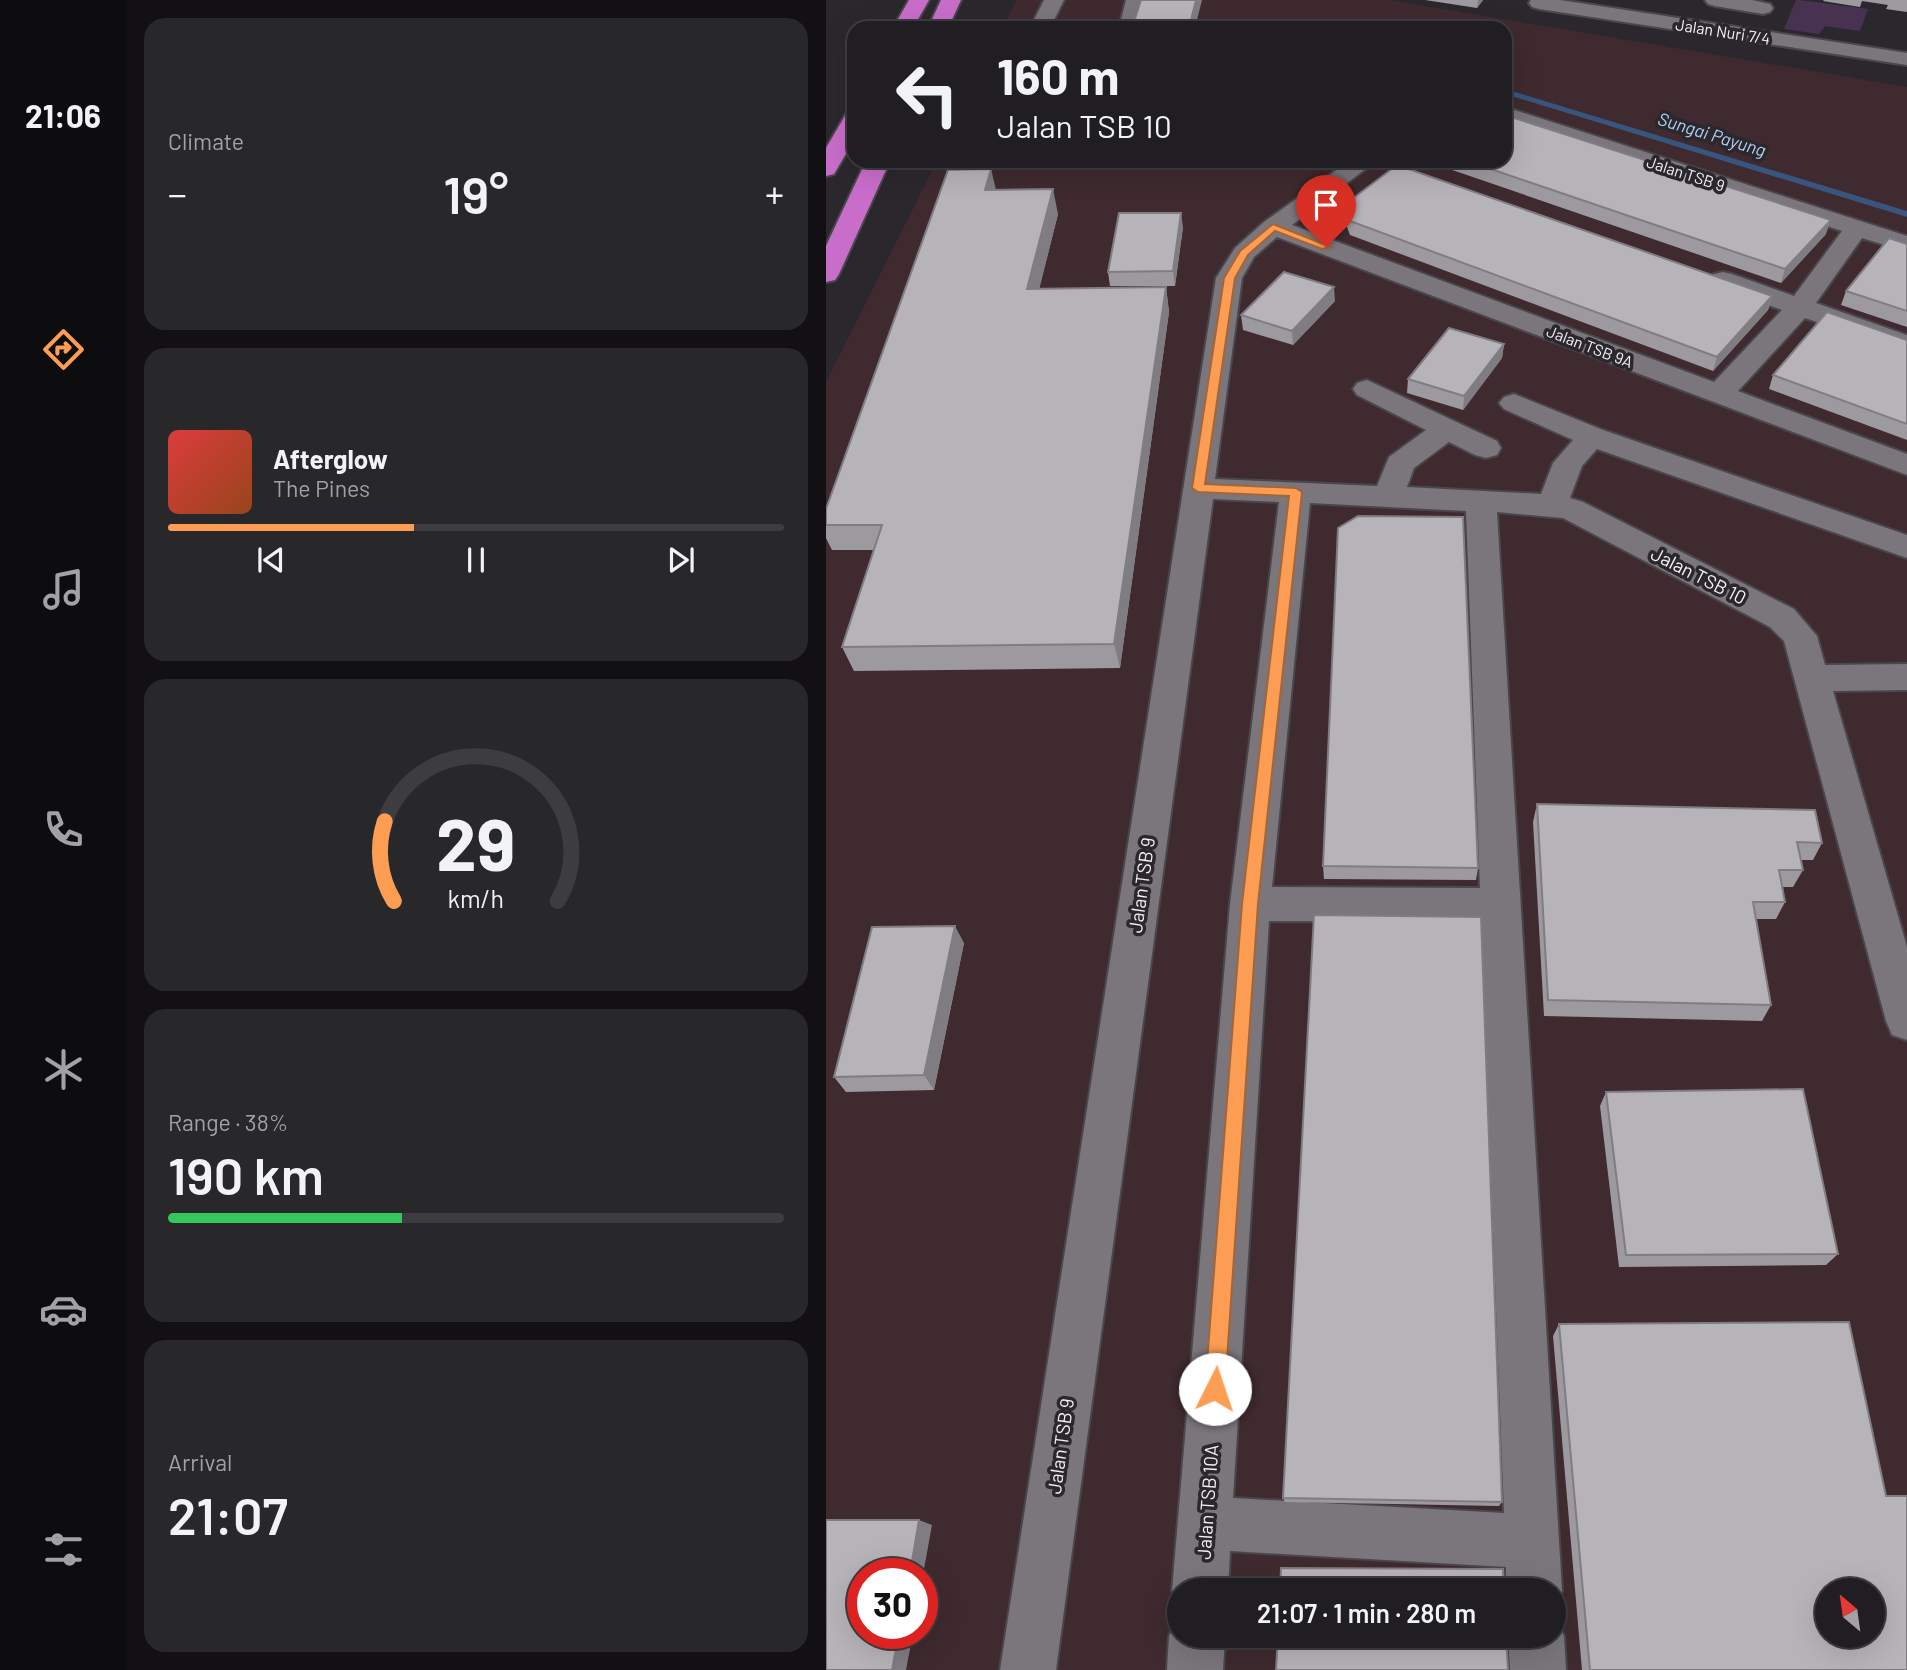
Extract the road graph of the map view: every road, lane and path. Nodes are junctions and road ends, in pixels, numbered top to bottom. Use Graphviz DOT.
graph roads {
  1 [pos="919,0"];
  2 [pos="951,0"];
  3 [pos="1055,0"];
  4 [pos="1136,0"];
  5 [pos="1715,0"];
  6 [pos="1539,3"];
  7 [pos="1765,4"];
  8 [pos="1611,8"];
  9 [pos="907,21"];
  10 [pos="941,21"];
  11 [pos="1044,21"];
  12 [pos="1131,21"];
  13 [pos="1751,36"];
  14 [pos="1907,60"];
  15 [pos="1512,116"];
  16 [pos="847,132"];
  17 [pos="874,168"];
  18 [pos="1371,168"];
  19 [pos="826,169"];
  20 [pos="1273,227"];
  21 [pos="1856,229"];
  22 [pos="1907,244"];
  23 [pos="1695,271"];
  24 [pos="826,274"];
  25 [pos="1800,307"];
  26 [pos="1907,344"];
  27 [pos="1367,389"];
  28 [pos="1719,394"];
  29 [pos="1514,403"];
  30 [pos="1448,429"];
  31 [pos="1592,437"];
  32 [pos="1486,448"];
  33 [pos="1907,465"];
  34 [pos="1198,488"];
  35 [pos="1296,492"];
  36 [pos="1389,496"];
  37 [pos="1481,500"];
  38 [pos="1552,505"];
  39 [pos="1907,547"];
  40 [pos="1907,677"];
  41 [pos="1812,678"];
  42 [pos="1250,904"];
  43 [pos="1501,905"];
  44 [pos="1907,1021"];
  45 [pos="1205,1523"];
  46 [pos="1533,1566"];
  47 [pos="1201,1578"];
  48 [pos="1196,1648"];
  49 [pos="1537,1648"];
  50 [pos="1028,1670"];
  51 [pos="1195,1670"];
  52 [pos="1538,1670"];
  1 -- 9 [label="highway"];
  2 -- 10 [label="highway"];
  3 -- 11 [label="street"];
  4 -- 12 [label="street"];
  5 -- 7 [label="street"];
  6 -- 8 [label="street, Jalan Nuri 7/4"];
  7 -- 13 [label="street"];
  8 -- 13 [label="street, Jalan Nuri 7/4"];
  13 -- 14 [label="street, Jalan Nuri 7/4"];
  15 -- 21 [label="street, Jalan TSB 9"];
  16 -- 19 [label="highway"];
  17 -- 24 [label="highway"];
  18 -- 20 [label="street, Jalan TSB 9"];
  20 -- 28 [label="street, Jalan TSB 9A"];
  20 -- 34 [label="street, Jalan TSB 9"];
  21 -- 22 [label="street, Jalan TSB 9"];
  21 -- 25 [label="street"];
  23 -- 25 [label="street"];
  25 -- 26 [label="street"];
  25 -- 28 [label="street"];
  27 -- 30 [label="street"];
  28 -- 33 [label="street, Jalan TSB 9A"];
  29 -- 31 [label="street"];
  30 -- 32 [label="street"];
  30 -- 36 [label="street"];
  31 -- 38 [label="street"];
  31 -- 39 [label="street"];
  34 -- 35 [label="street, Jalan TSB 10"];
  34 -- 50 [label="street, Jalan TSB 9"];
  35 -- 36 [label="street, Jalan TSB 10"];
  35 -- 42 [label="street, Jalan TSB 10A"];
  36 -- 37 [label="street, Jalan TSB 10"];
  37 -- 38 [label="street, Jalan TSB 10"];
  37 -- 43 [label="street"];
  38 -- 41 [label="street, Jalan TSB 10"];
  40 -- 41 [label="street"];
  41 -- 44 [label="street, Jalan TSB 10"];
  42 -- 43 [label="street"];
  42 -- 45 [label="street, Jalan TSB 10A"];
  43 -- 46 [label="street"];
  45 -- 46 [label="street"];
  45 -- 47 [label="street, Jalan TSB 10A"];
  48 -- 51 [label="street"];
  49 -- 52 [label="street"];
}
